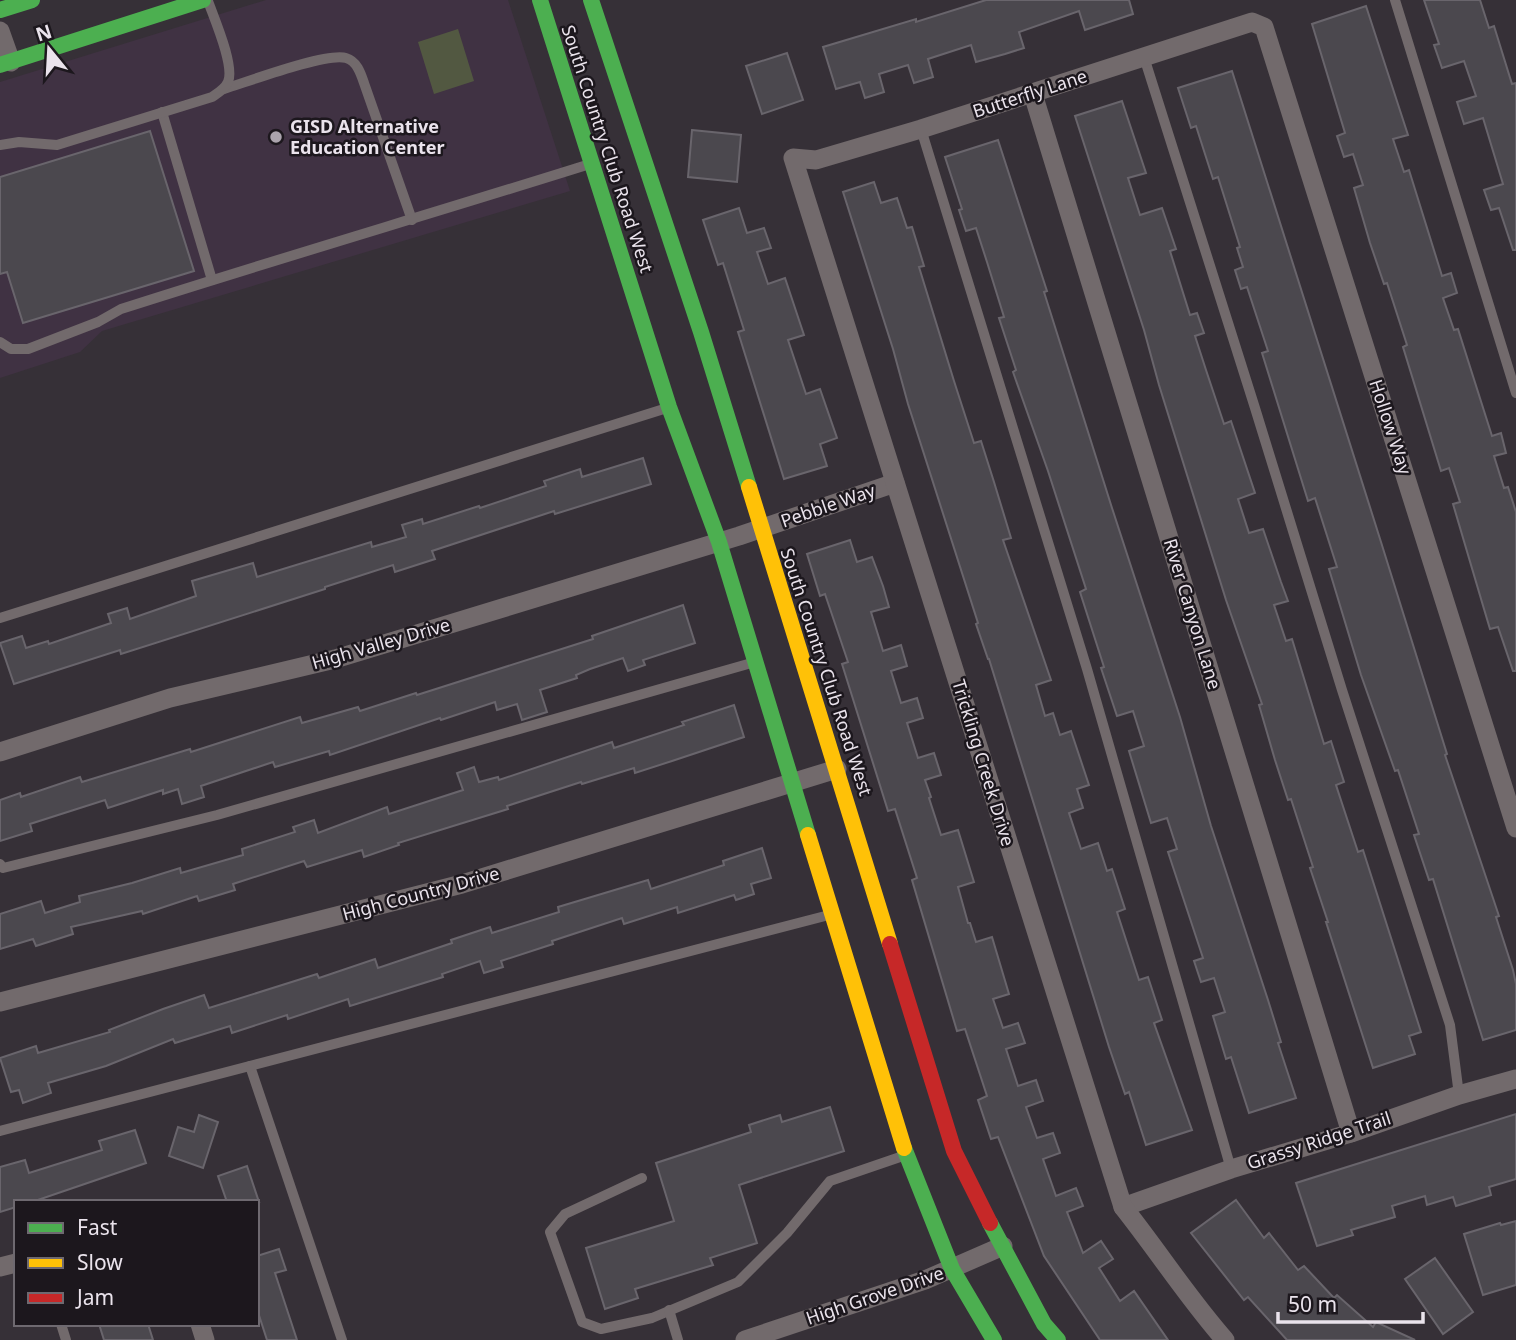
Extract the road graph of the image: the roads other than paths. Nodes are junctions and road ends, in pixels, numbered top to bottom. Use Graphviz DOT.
graph roads {
  1 [pos="32,0"];
  2 [pos="206,0"];
  3 [pos="540,0"];
  4 [pos="591,0"];
  5 [pos="1395,0"];
  6 [pos="0,10"];
  7 [pos="1264,27"];
  8 [pos="0,31"];
  9 [pos="1144,57"];
  10 [pos="5,63"];
  11 [pos="224,89"];
  12 [pos="1033,94"];
  13 [pos="162,112"];
  14 [pos="921,129"];
  15 [pos="0,145"];
  16 [pos="793,158"];
  17 [pos="590,164"];
  18 [pos="412,220"];
  19 [pos="212,280"];
  20 [pos="0,342"];
  21 [pos="1516,393"];
  22 [pos="669,407"];
  23 [pos="895,483"];
  24 [pos="760,529"];
  25 [pos="719,542"];
  26 [pos="0,618"];
  27 [pos="755,662"];
  28 [pos="0,752"];
  29 [pos="837,769"];
  30 [pos="792,783"];
  31 [pos="1516,828"];
  32 [pos="0,864"];
  33 [pos="832,914"];
  34 [pos="0,1002"];
  35 [pos="250,1066"];
  36 [pos="1516,1079"];
  37 [pos="1459,1095"];
  38 [pos="0,1131"];
  39 [pos="1351,1133"];
  40 [pos="906,1154"];
  41 [pos="1231,1169"];
  42 [pos="642,1178"];
  43 [pos="1123,1207"];
  44 [pos="1003,1246"];
  45 [pos="952,1269"];
  46 [pos="669,1311"];
  47 [pos="781,1335"];
  48 [pos="342,1340"];
  49 [pos="678,1340"];
  50 [pos="745,1340"];
  51 [pos="994,1340"];
  52 [pos="1058,1340"];
  53 [pos="1225,1340"];
  1 -- 6 [label="street"];
  2 -- 10 [label="street"];
  2 -- 11 [label="lane"];
  3 -- 17 [label="street, South Country Club Road West"];
  4 -- 24 [label="street, South Country Club Road West"];
  5 -- 21 [label="lane"];
  7 -- 9 [label="street, Butterfly Lane"];
  7 -- 31 [label="street, Hollow Way"];
  8 -- 10 [label="street"];
  9 -- 12 [label="street, Butterfly Lane"];
  9 -- 37 [label="lane"];
  11 -- 13 [label="lane"];
  11 -- 18 [label="lane"];
  12 -- 14 [label="street, Butterfly Lane"];
  12 -- 39 [label="street, River Canyon Lane"];
  13 -- 15 [label="lane"];
  13 -- 19 [label="lane"];
  14 -- 16 [label="street, Butterfly Lane"];
  14 -- 41 [label="lane"];
  16 -- 23 [label="street, Trickling Creek Drive"];
  17 -- 18 [label="lane"];
  17 -- 22 [label="street, South Country Club Road West"];
  18 -- 19 [label="lane"];
  19 -- 20 [label="lane"];
  22 -- 25 [label="street, South Country Club Road West"];
  22 -- 26 [label="lane"];
  23 -- 24 [label="street, Pebble Way"];
  23 -- 43 [label="street, Trickling Creek Drive"];
  24 -- 25 [label="street, High Valley Drive"];
  24 -- 29 [label="street, South Country Club Road West"];
  25 -- 27 [label="street, South Country Club Road West"];
  25 -- 28 [label="street, High Valley Drive"];
  27 -- 30 [label="street, South Country Club Road West"];
  27 -- 32 [label="lane"];
  29 -- 30 [label="street, High Country Drive"];
  29 -- 44 [label="street, South Country Club Road West"];
  30 -- 33 [label="street, South Country Club Road West"];
  30 -- 34 [label="street, High Country Drive"];
  33 -- 35 [label="lane"];
  33 -- 40 [label="street, South Country Club Road West"];
  35 -- 38 [label="lane"];
  35 -- 48 [label="lane"];
  36 -- 37 [label="street, Grassy Ridge Trail"];
  37 -- 39 [label="street, Grassy Ridge Trail"];
  39 -- 41 [label="street, Grassy Ridge Trail"];
  40 -- 45 [label="street, South Country Club Road West"];
  40 -- 46 [label="lane"];
  41 -- 43 [label="street, Grassy Ridge Trail"];
  42 -- 46 [label="lane"];
  43 -- 53 [label="street, Trickling Creek Drive"];
  44 -- 45 [label="street, High Grove Drive"];
  44 -- 52 [label="street, South Country Club Road West"];
  45 -- 47 [label="street, High Grove Drive"];
  45 -- 51 [label="street, South Country Club Road West"];
  46 -- 49 [label="lane"];
  47 -- 50 [label="street, High Grove Drive"];
}
